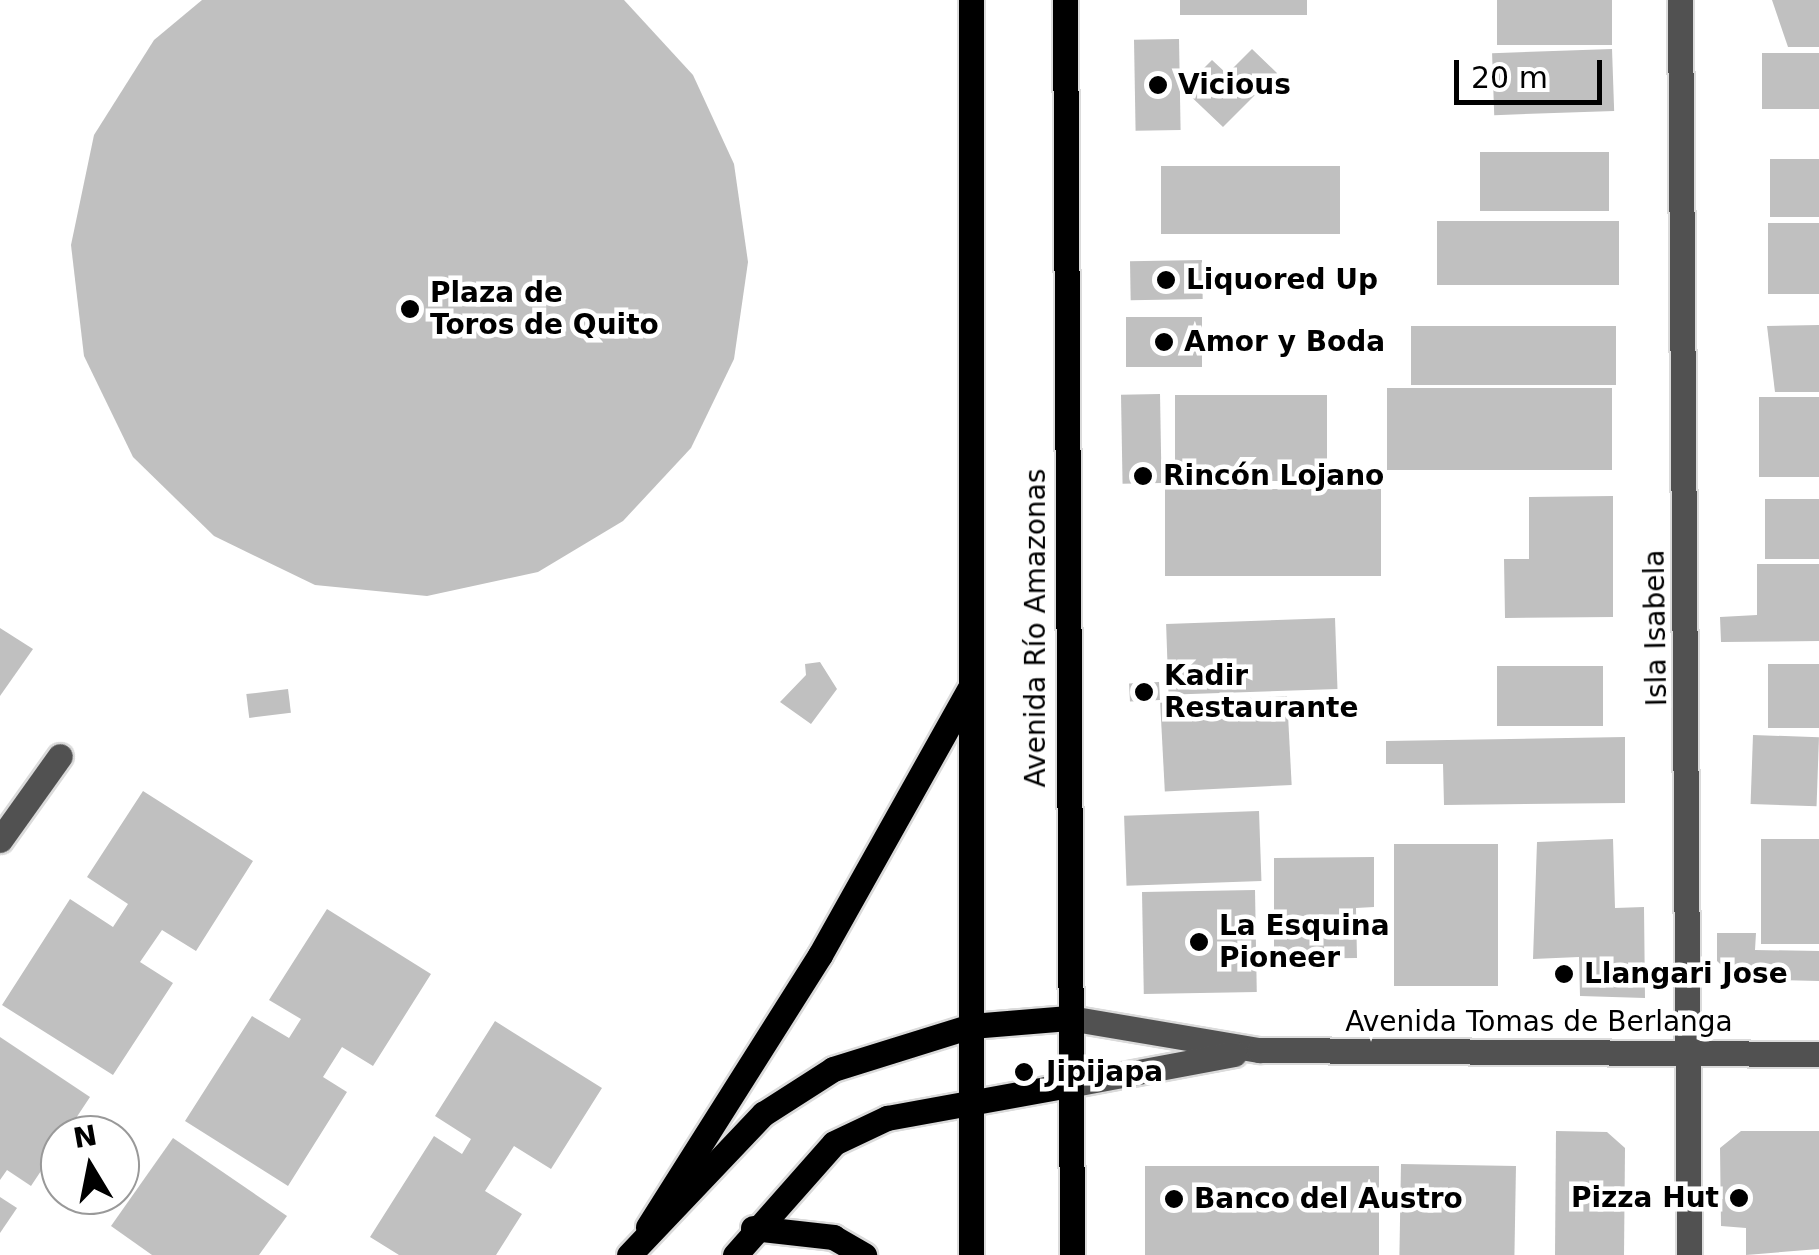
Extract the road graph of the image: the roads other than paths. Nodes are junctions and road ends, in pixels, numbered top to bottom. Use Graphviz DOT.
graph roads {
  1 [pos="971,0"];
  2 [pos="1065,0"];
  3 [pos="1680,0"];
  4 [pos="971,686"];
  5 [pos="60,756"];
  6 [pos="0,840"];
  7 [pos="1068,1018"];
  8 [pos="971,1026"];
  9 [pos="1259,1050"];
  10 [pos="1689,1054"];
  11 [pos="1819,1054"];
  12 [pos="1068,1085"];
  13 [pos="971,1099"];
  14 [pos="648,1227"];
  15 [pos="753,1228"];
  16 [pos="629,1255"];
  17 [pos="735,1255"];
  18 [pos="864,1255"];
  19 [pos="971,1255"];
  20 [pos="1072,1255"];
  21 [pos="1690,1255"];
  1 -- 4 [label="main road"];
  2 -- 7 [label="main road, Avenida Río Amazonas"];
  3 -- 10 [label="street, Isla Isabela"];
  4 -- 8 [label="main road"];
  4 -- 14 [label="main road"];
  5 -- 6 [label="street"];
  7 -- 8 [label="main road"];
  7 -- 9 [label="street, Avenida Tomas de Berlanga"];
  7 -- 12 [label="main road, Avenida Río Amazonas"];
  8 -- 13 [label="main road"];
  8 -- 14 [label="main road"];
  9 -- 10 [label="street, Avenida Tomas de Berlanga"];
  9 -- 12 [label="street, Avenida Tomas de Berlanga"];
  10 -- 11 [label="street, Avenida Tomas de Berlanga"];
  10 -- 21 [label="street, Isla Isabela"];
  12 -- 13 [label="main road"];
  12 -- 20 [label="main road, Avenida Río Amazonas"];
  13 -- 15 [label="main road"];
  13 -- 19 [label="main road"];
  14 -- 16 [label="main road"];
  15 -- 17 [label="main road"];
  15 -- 18 [label="main road"];
}
